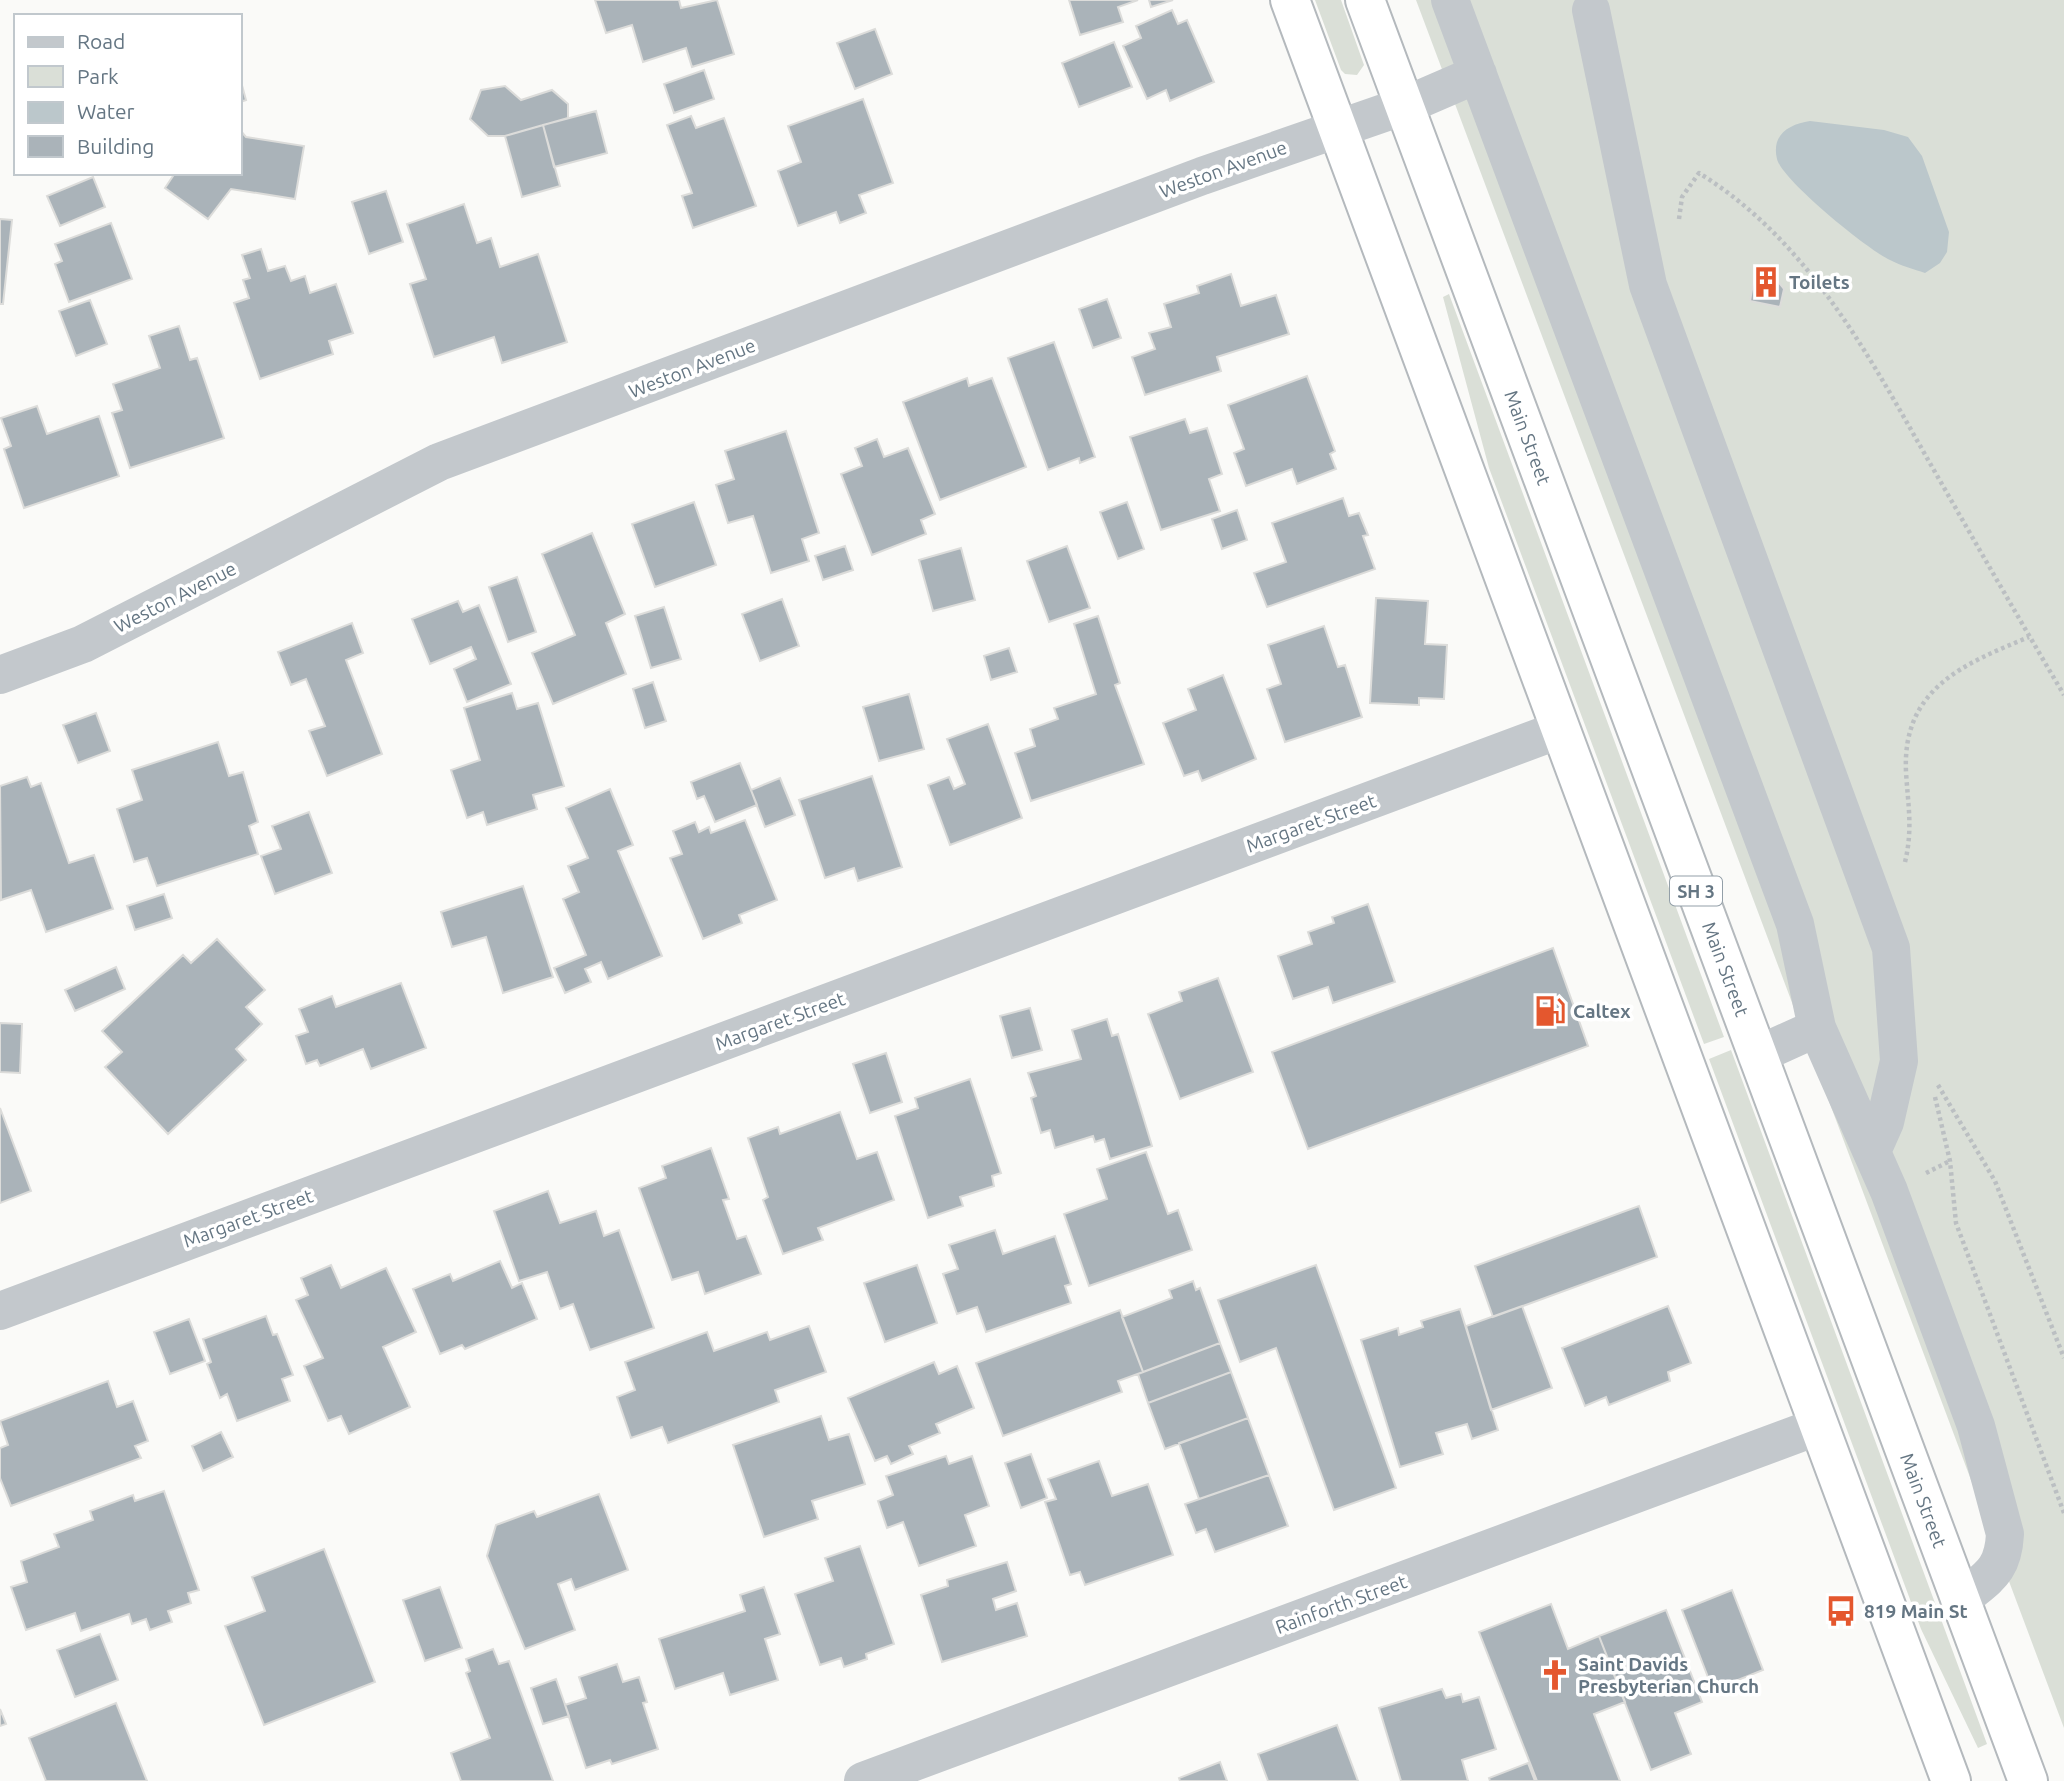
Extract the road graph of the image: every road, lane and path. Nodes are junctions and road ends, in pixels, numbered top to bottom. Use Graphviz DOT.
graph roads {
  1 [pos="1290,0"];
  2 [pos="1365,0"];
  3 [pos="1450,0"];
  4 [pos="1591,10"];
  5 [pos="1478,74"];
  6 [pos="1404,106"];
  7 [pos="1338,129"];
  8 [pos="1682,197"];
  9 [pos="2029,637"];
  10 [pos="0,675"];
  11 [pos="2064,695"];
  12 [pos="1559,730"];
  13 [pos="1902,874"];
  14 [pos="1817,1028"];
  15 [pos="1757,1055"];
  16 [pos="1935,1080"];
  17 [pos="1873,1149"];
  18 [pos="0,1311"];
  19 [pos="2064,1358"];
  20 [pos="1819,1426"];
  21 [pos="1959,1601"];
  22 [pos="863,1781"];
  23 [pos="1951,1781"];
  24 [pos="2028,1781"];
  1 -- 7 [label="highway"];
  2 -- 6 [label="highway, Main Street / SH 3"];
  3 -- 5 [label="street"];
  4 -- 17 [label="street"];
  5 -- 6 [label="street, Weston Avenue"];
  5 -- 14 [label="street"];
  6 -- 7 [label="street, Weston Avenue"];
  6 -- 15 [label="highway, Main Street / SH 3"];
  7 -- 10 [label="street, Weston Avenue"];
  7 -- 12 [label="highway"];
  8 -- 9 [label="path"];
  9 -- 11 [label="path"];
  9 -- 13 [label="path"];
  12 -- 18 [label="street, Margaret Street"];
  12 -- 20 [label="highway"];
  14 -- 15 [label="street"];
  14 -- 17 [label="street"];
  15 -- 21 [label="highway, Main Street / SH 3"];
  16 -- 19 [label="path"];
  17 -- 21 [label="street"];
  20 -- 22 [label="street, Rainforth Street"];
  20 -- 23 [label="highway"];
  21 -- 24 [label="highway, Main Street / SH 3"];
}
